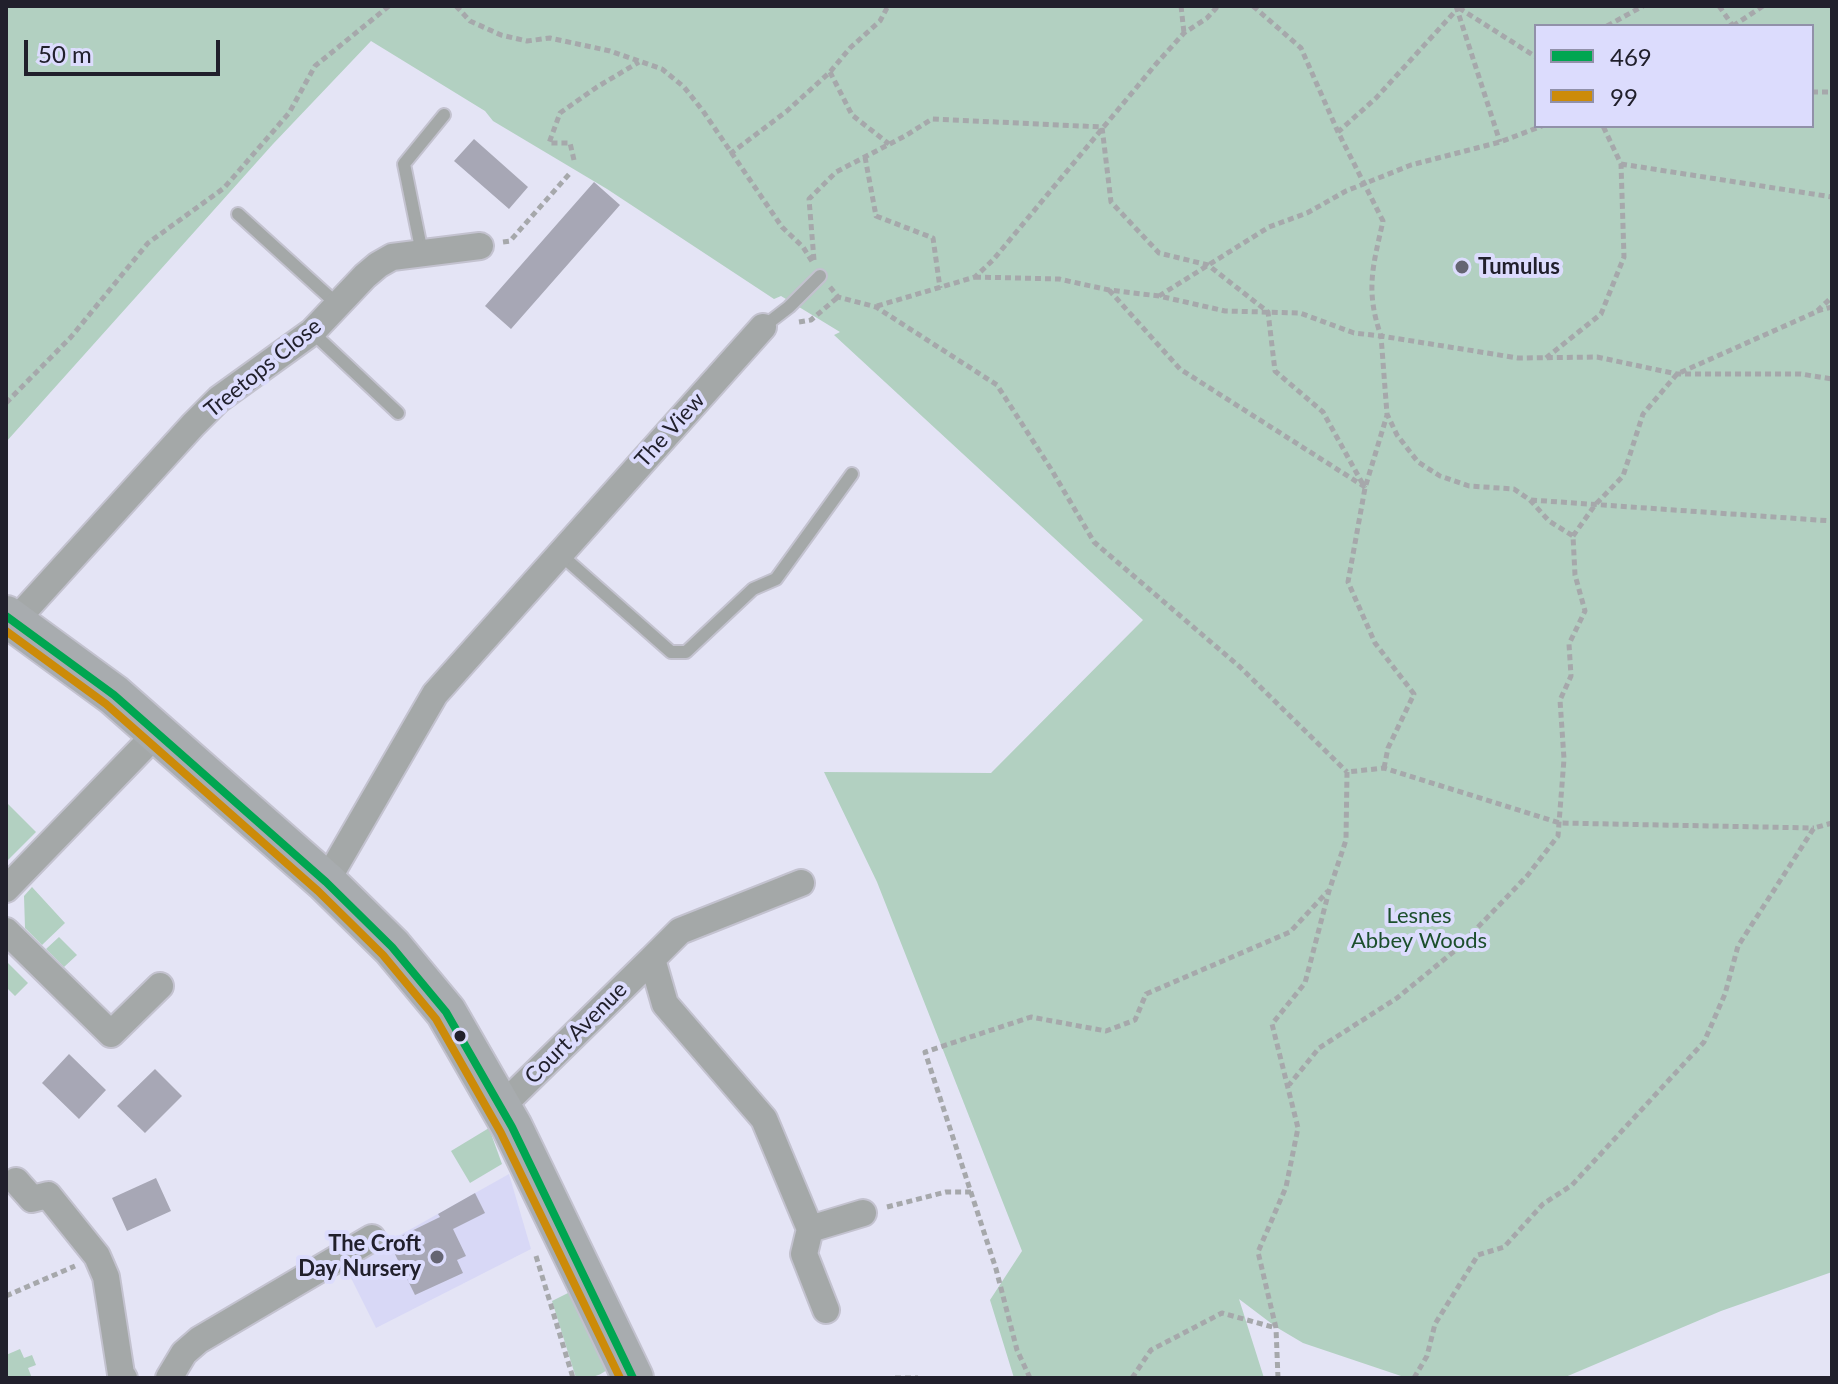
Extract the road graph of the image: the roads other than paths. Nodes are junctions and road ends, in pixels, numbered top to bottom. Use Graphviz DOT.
graph roads {
  1 [pos="444,115"];
  2 [pos="238,214"];
  3 [pos="480,246"];
  4 [pos="422,253"];
  5 [pos="820,276"];
  6 [pos="338,305"];
  7 [pos="763,327"];
  8 [pos="312,332"];
  9 [pos="398,413"];
  10 [pos="852,474"];
  11 [pos="560,554"];
  12 [pos="10,619"];
  13 [pos="157,733"];
  14 [pos="326,882"];
  15 [pos="801,883"];
  16 [pos="6,889"];
  17 [pos="6,931"];
  18 [pos="652,959"];
  19 [pos="160,986"];
  20 [pos="501,1107"];
  21 [pos="16,1181"];
  22 [pos="863,1213"];
  23 [pos="810,1229"];
  24 [pos="372,1238"];
  25 [pos="826,1310"];
  26 [pos="124,1378"];
  27 [pos="169,1378"];
  28 [pos="633,1378"];
  1 -- 4 [label="lane"];
  2 -- 6 [label="lane"];
  3 -- 4 [label="street, Treetops Close"];
  4 -- 6 [label="street, Treetops Close"];
  5 -- 7 [label="lane"];
  6 -- 8 [label="street, Treetops Close"];
  7 -- 11 [label="street, The View"];
  8 -- 9 [label="lane"];
  8 -- 12 [label="street, Treetops Close"];
  10 -- 11 [label="lane"];
  11 -- 14 [label="street, The View"];
  12 -- 13 [label="main road"];
  13 -- 14 [label="main road"];
  13 -- 16 [label="street"];
  14 -- 20 [label="main road"];
  15 -- 18 [label="street, Court Avenue"];
  17 -- 19 [label="street"];
  18 -- 20 [label="street, Court Avenue"];
  18 -- 23 [label="street"];
  20 -- 28 [label="main road"];
  21 -- 26 [label="street"];
  22 -- 23 [label="street"];
  23 -- 25 [label="street"];
  24 -- 27 [label="street"];
}
